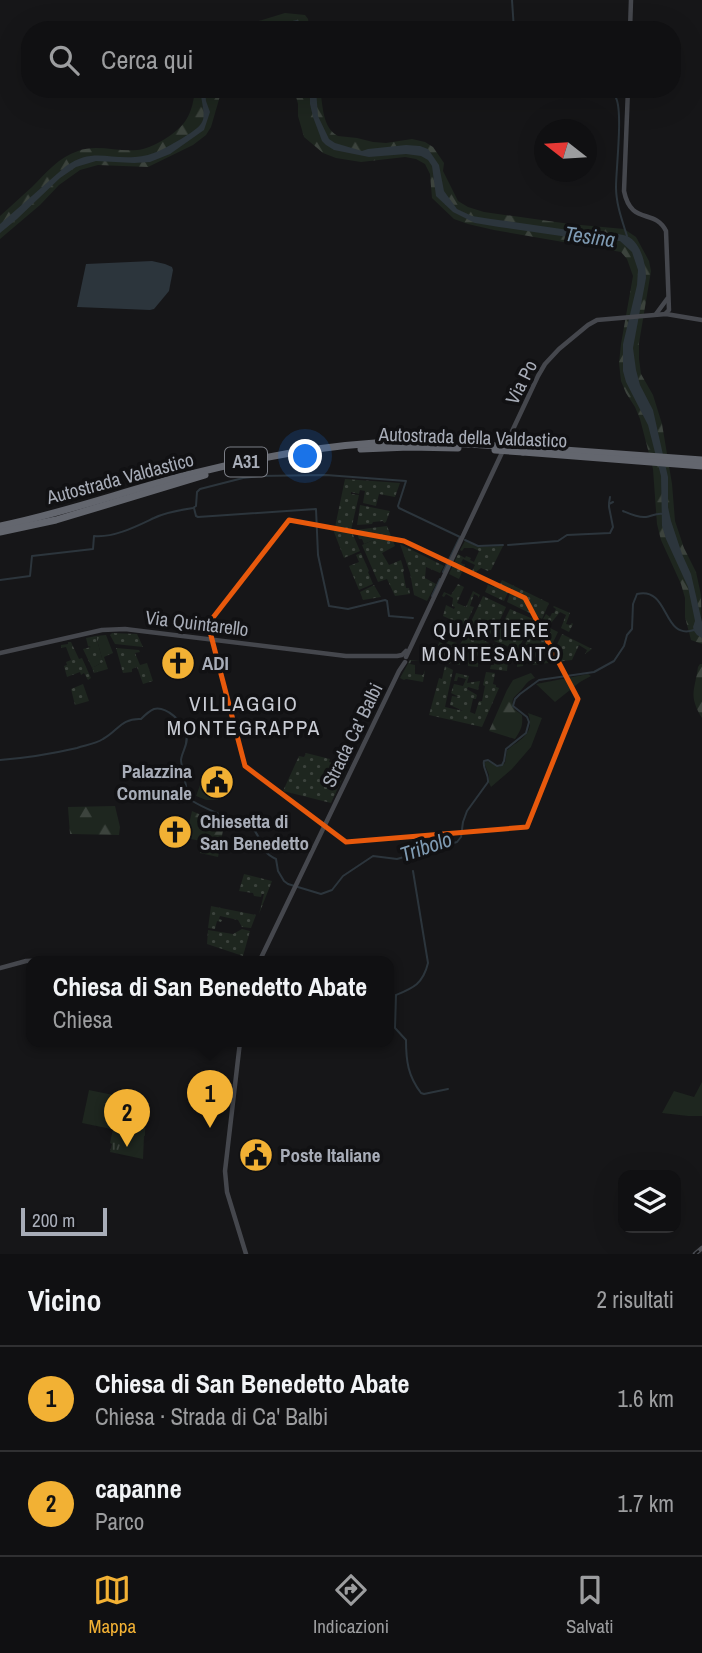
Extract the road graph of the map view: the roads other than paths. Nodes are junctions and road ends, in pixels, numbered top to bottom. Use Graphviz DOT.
graph roads {
  1 [pos="631,0"];
  2 [pos="630,21"];
  3 [pos="628,98"];
  4 [pos="665,310"];
  5 [pos="702,320"];
  6 [pos="497,448"];
  7 [pos="601,455"];
  8 [pos="702,462"];
  9 [pos="0,526"];
  10 [pos="0,532"];
  11 [pos="0,653"];
  12 [pos="403,658"];
  13 [pos="262,956"];
  14 [pos="26,961"];
  15 [pos="0,968"];
  16 [pos="239,1047"];
  17 [pos="246,1254"];
  1 -- 2 [label="main road"];
  3 -- 4 [label="main road"];
  4 -- 5 [label="main road"];
  4 -- 12 [label="main road, Via Po"];
  6 -- 7 [label="highway, Autostrada della Valdastico / A31, bridge"];
  6 -- 7 [label="highway, Autostrada della Valdastico / A31, bridge"];
  6 -- 9 [label="highway, Autostrada Valdastico / A31"];
  6 -- 10 [label="highway, Autostrada della Valdastico / A31"];
  7 -- 8 [label="highway, Autostrada della Valdastico / A31"];
  7 -- 8 [label="highway, Autostrada della Valdastico / A31"];
  11 -- 12 [label="main road, Via Quintarello"];
  12 -- 13 [label="main road, Strada Ca' Balbi"];
  14 -- 15 [label="main road"];
  16 -- 17 [label="main road"];
}
